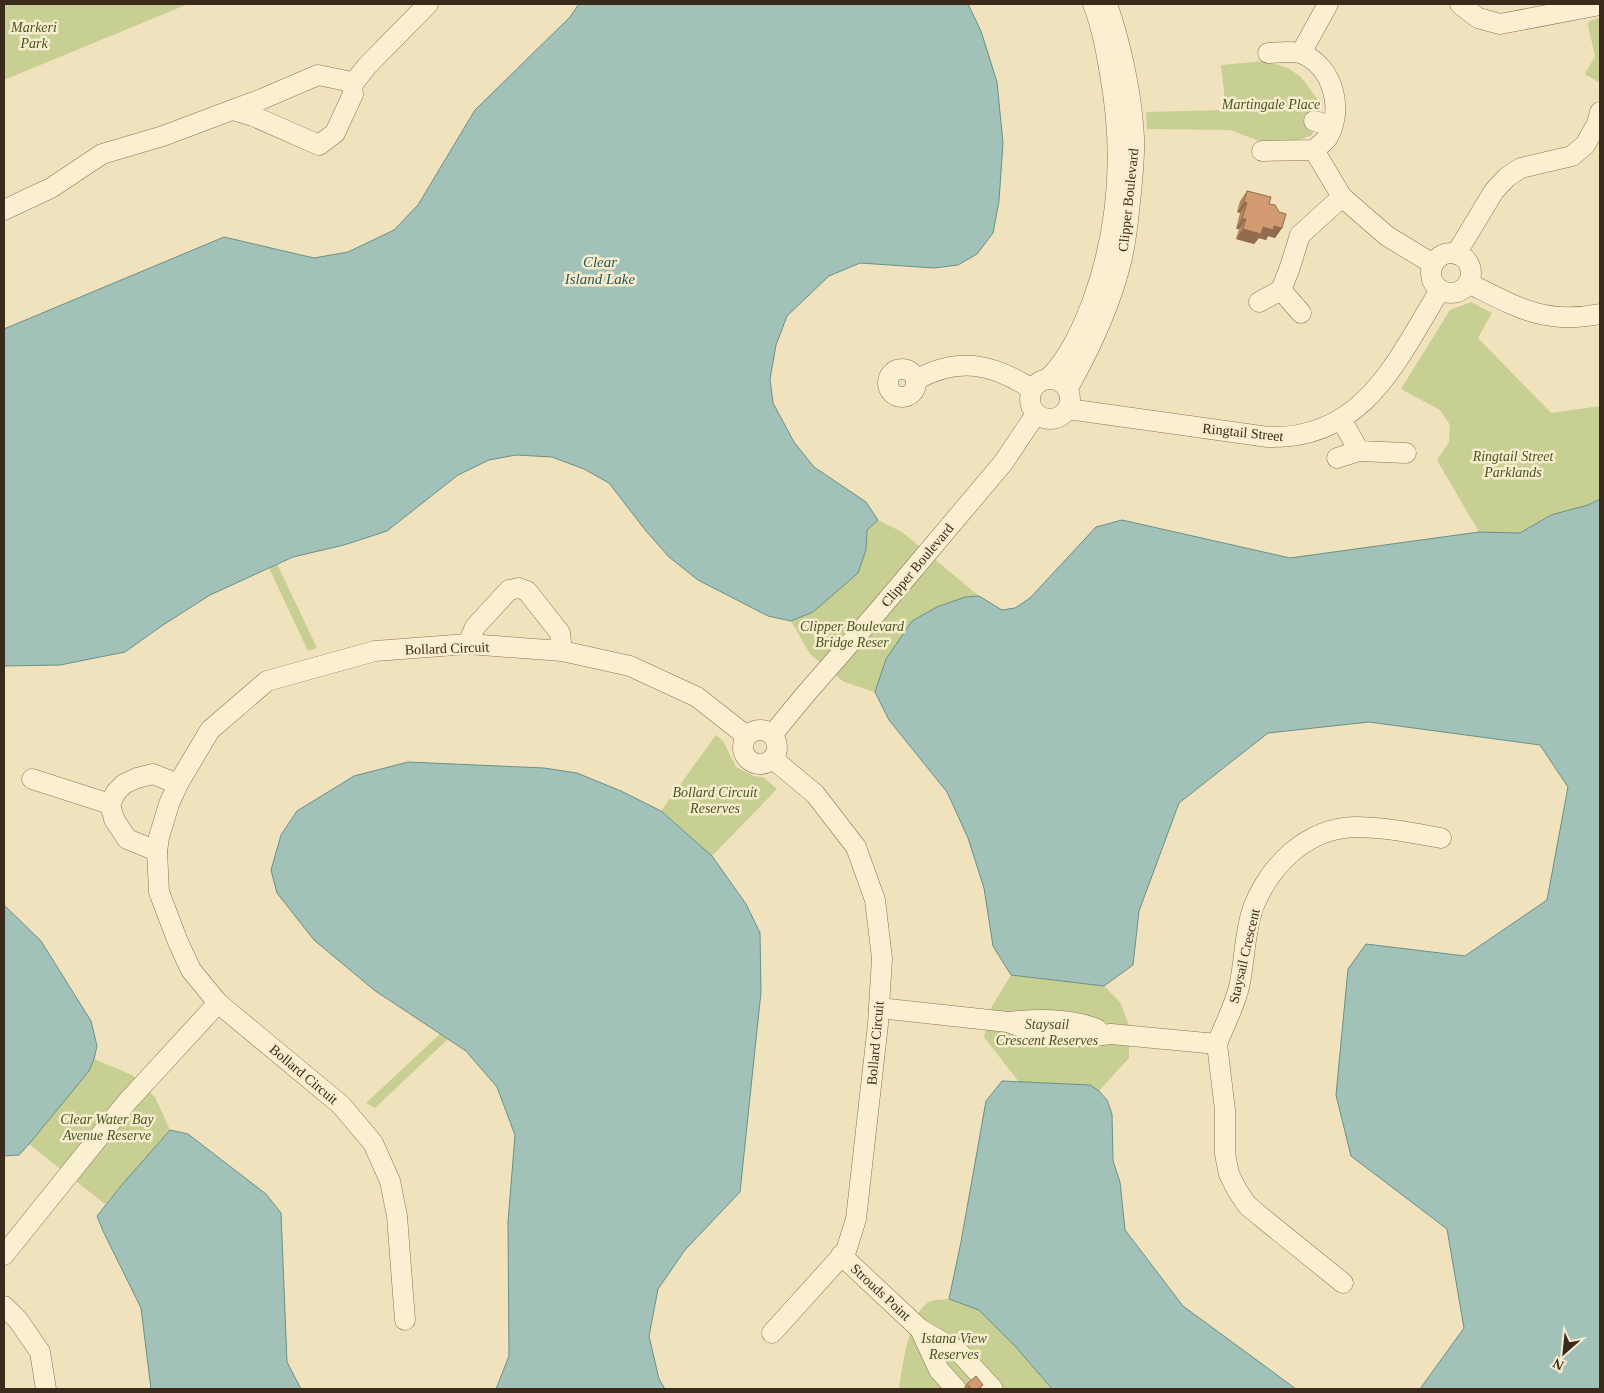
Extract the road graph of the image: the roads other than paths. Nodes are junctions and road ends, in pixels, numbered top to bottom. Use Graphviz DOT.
graph roads {
  1 [pos="428,4"];
  2 [pos="1094,4"];
  3 [pos="1107,4"];
  4 [pos="1328,4"];
  5 [pos="1460,4"];
  6 [pos="1600,5"];
  7 [pos="1268,53"];
  8 [pos="1301,53"];
  9 [pos="352,85"];
  10 [pos="232,110"];
  11 [pos="1600,112"];
  12 [pos="1314,150"];
  13 [pos="1262,151"];
  14 [pos="1342,197"];
  15 [pos="4,210"];
  16 [pos="1456,254"];
  17 [pos="1432,264"];
  18 [pos="1468,284"];
  19 [pos="1281,290"];
  20 [pos="1440,290"];
  21 [pos="1259,302"];
  22 [pos="1301,313"];
  23 [pos="1600,314"];
  24 [pos="1049,378"];
  25 [pos="916,380"];
  26 [pos="1068,388"];
  27 [pos="1032,389"];
  28 [pos="1068,409"];
  29 [pos="1036,414"];
  30 [pos="1341,419"];
  31 [pos="1359,451"];
  32 [pos="1406,453"];
  33 [pos="1337,458"];
  34 [pos="468,644"];
  35 [pos="562,651"];
  36 [pos="772,735"];
  37 [pos="746,737"];
  38 [pos="773,759"];
  39 [pos="32,779"];
  40 [pos="178,784"];
  41 [pos="110,804"];
  42 [pos="1442,838"];
  43 [pos="158,851"];
  44 [pos="218,1003"];
  45 [pos="879,1008"];
  46 [pos="1217,1044"];
  47 [pos="4,1254"];
  48 [pos="841,1255"];
  49 [pos="1344,1282"];
  50 [pos="4,1306"];
  51 [pos="405,1320"];
  52 [pos="920,1329"];
  53 [pos="772,1333"];
  54 [pos="981,1377"];
  55 [pos="953,1386"];
  56 [pos="46,1389"];
  1 -- 9 [label="street"];
  2 -- 24 [label="street, Clipper Boulevard"];
  3 -- 26 [label="street, Clipper Boulevard"];
  4 -- 8 [label="street"];
  5 -- 6 [label="street"];
  7 -- 8 [label="street"];
  8 -- 12 [label="street"];
  9 -- 10 [label="street"];
  9 -- 10 [label="street"];
  10 -- 15 [label="street"];
  11 -- 16 [label="street"];
  12 -- 13 [label="street"];
  12 -- 14 [label="street"];
  14 -- 17 [label="street"];
  14 -- 19 [label="street"];
  16 -- 17 [label="street"];
  16 -- 18 [label="street"];
  17 -- 20 [label="street"];
  18 -- 20 [label="street"];
  18 -- 23 [label="street"];
  19 -- 21 [label="street"];
  19 -- 22 [label="street"];
  20 -- 30 [label="street, Ringtail Street"];
  24 -- 26 [label="street"];
  24 -- 27 [label="street"];
  25 -- 27 [label="street"];
  26 -- 28 [label="street"];
  27 -- 29 [label="street"];
  28 -- 29 [label="street"];
  28 -- 30 [label="street, Ringtail Street"];
  29 -- 36 [label="street, Clipper Boulevard"];
  30 -- 31 [label="street"];
  31 -- 32 [label="street"];
  31 -- 33 [label="street"];
  34 -- 35 [label="street, Bollard Circuit"];
  34 -- 35 [label="street"];
  34 -- 40 [label="street, Bollard Circuit"];
  35 -- 37 [label="street, Bollard Circuit"];
  36 -- 37 [label="street"];
  36 -- 38 [label="street"];
  37 -- 38 [label="street"];
  38 -- 45 [label="street, Bollard Circuit"];
  39 -- 41 [label="street"];
  40 -- 41 [label="street"];
  40 -- 43 [label="street, Bollard Circuit"];
  41 -- 43 [label="street"];
  42 -- 46 [label="street, Staysail Crescent"];
  43 -- 44 [label="street, Bollard Circuit"];
  44 -- 47 [label="street"];
  44 -- 51 [label="street, Bollard Circuit"];
  45 -- 46 [label="street"];
  45 -- 48 [label="street, Bollard Circuit"];
  46 -- 49 [label="street"];
  48 -- 52 [label="street, Strouds Point"];
  48 -- 53 [label="street, Bollard Circuit"];
  50 -- 56 [label="street"];
  52 -- 54 [label="street, Strouds Point"];
  52 -- 55 [label="street, Strouds Point"];
  54 -- 55 [label="street, Strouds Point"];
}
